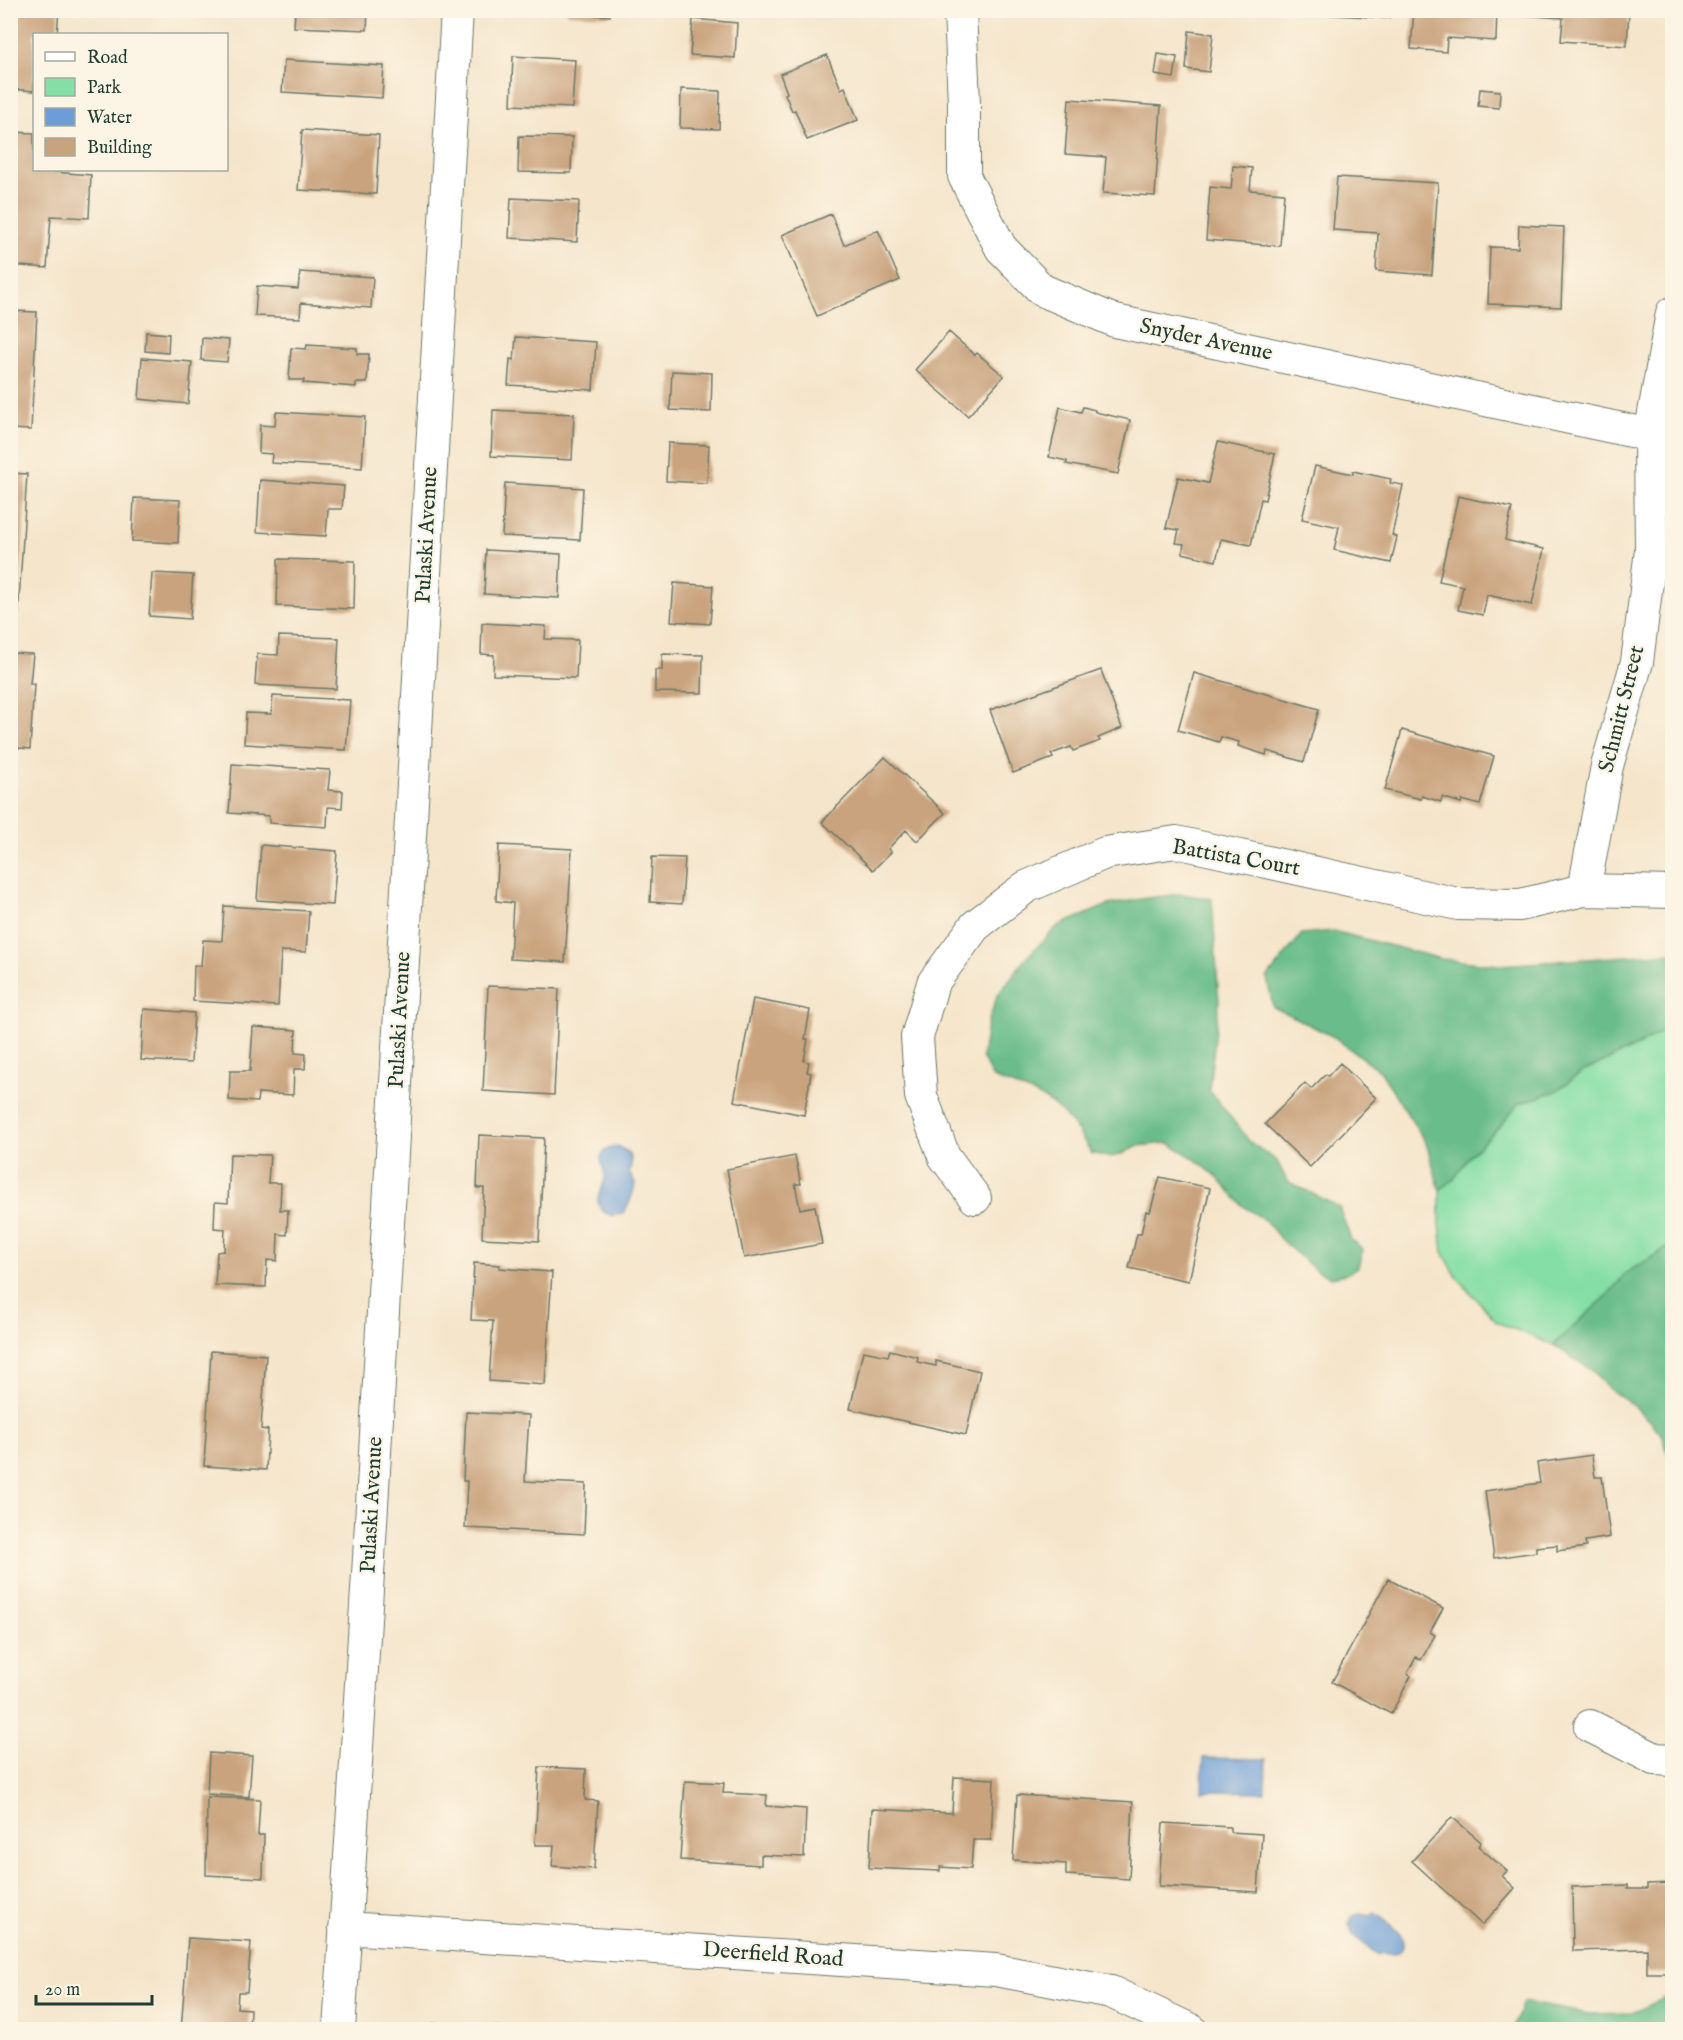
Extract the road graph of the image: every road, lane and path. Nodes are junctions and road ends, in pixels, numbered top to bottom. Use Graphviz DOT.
graph roads {
  1 [pos="457,10"];
  2 [pos="960,10"];
  3 [pos="1672,313"];
  4 [pos="1661,438"];
  5 [pos="1584,890"];
  6 [pos="1672,892"];
  7 [pos="975,1198"];
  8 [pos="1590,1726"];
  9 [pos="1672,1760"];
  10 [pos="345,1928"];
  11 [pos="339,2030"];
  12 [pos="1191,2030"];
  1 -- 10 [label="street, Pulaski Avenue"];
  2 -- 4 [label="street, Snyder Avenue"];
  3 -- 4 [label="street, Schmitt Street"];
  4 -- 5 [label="street, Schmitt Street"];
  5 -- 6 [label="street, Battista Court"];
  5 -- 7 [label="street, Battista Court"];
  8 -- 9 [label="street"];
  10 -- 11 [label="street, Pulaski Avenue"];
  10 -- 12 [label="street, Deerfield Road"];
}
